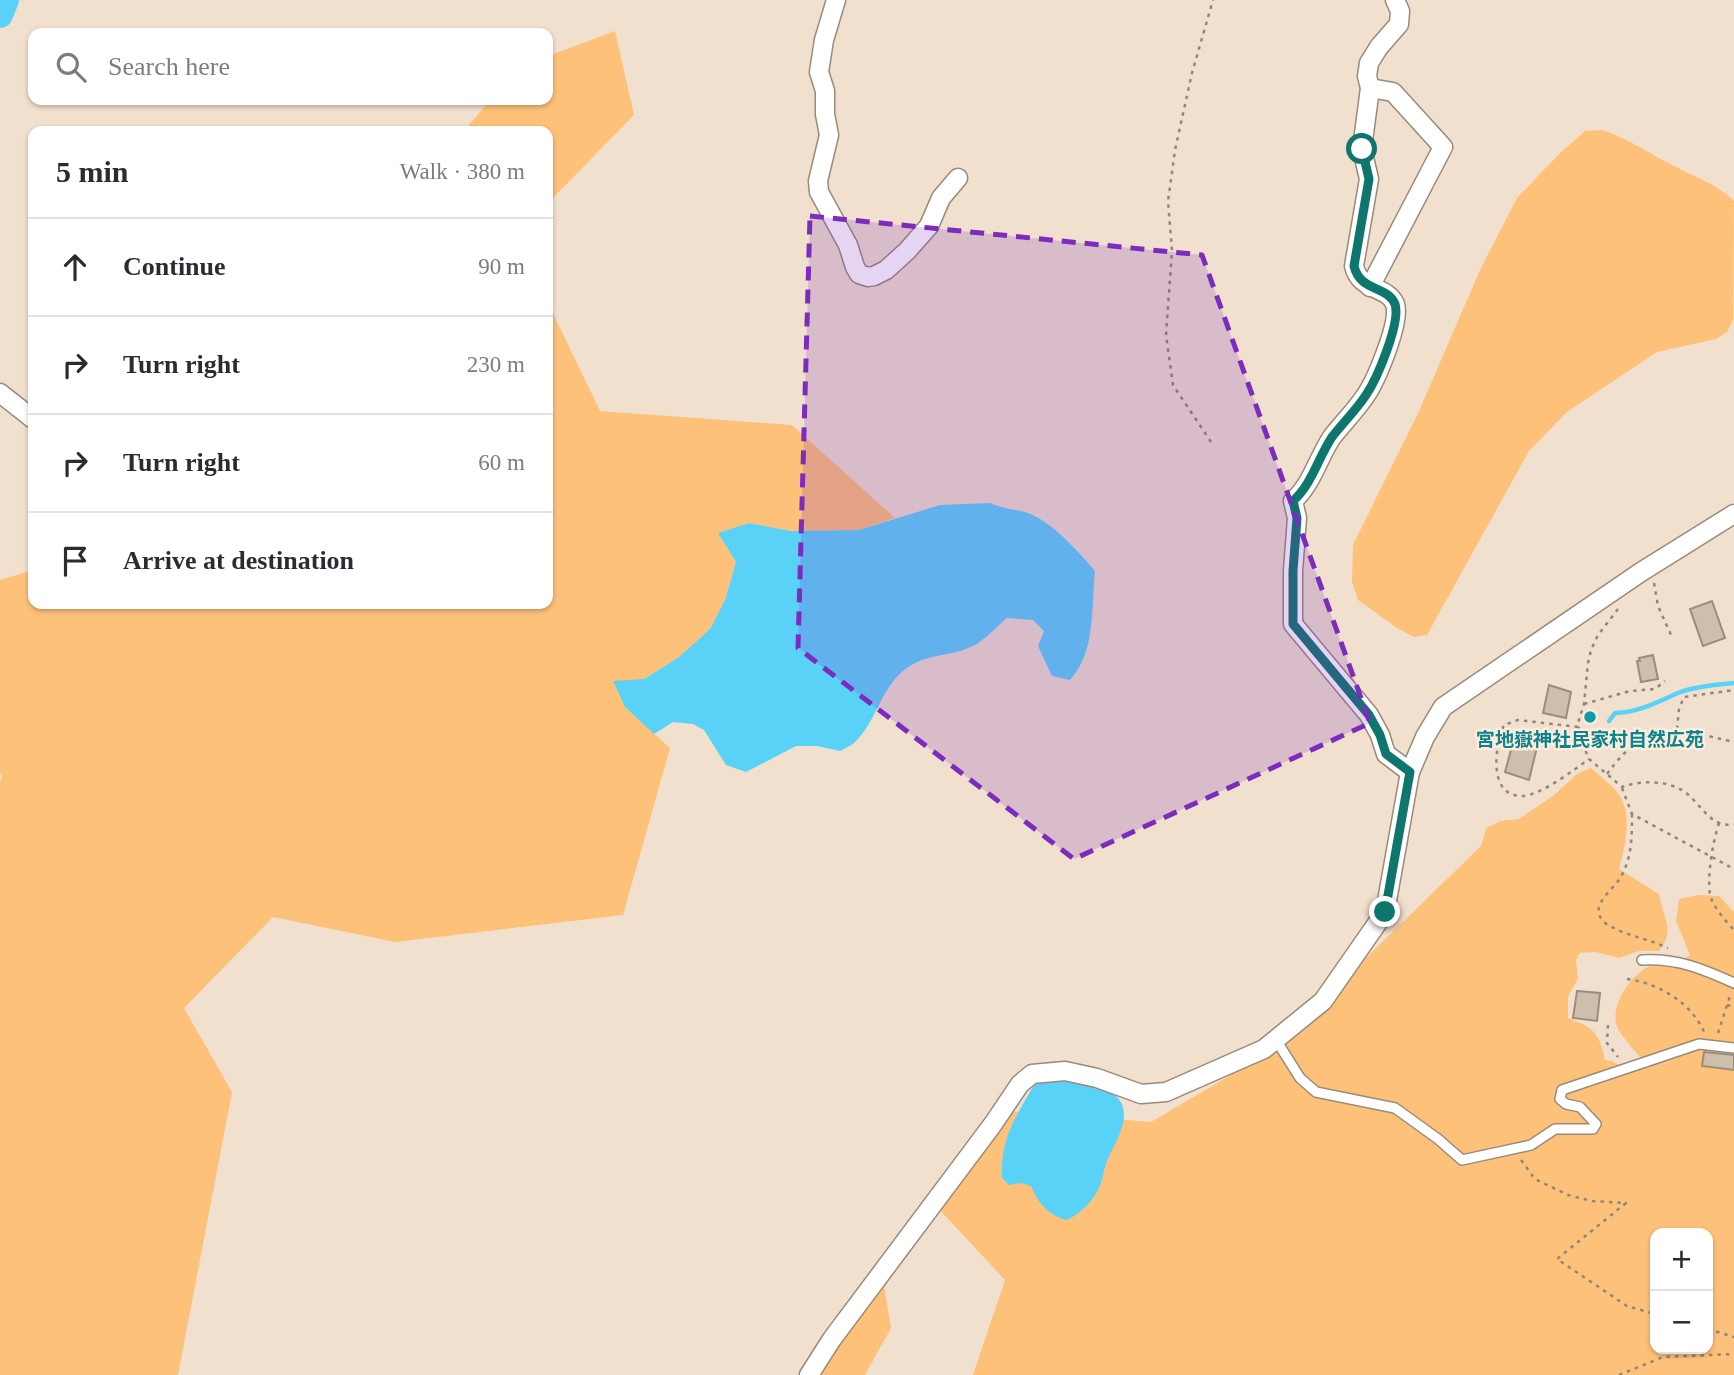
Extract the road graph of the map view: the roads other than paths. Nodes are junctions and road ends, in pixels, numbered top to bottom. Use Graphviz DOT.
graph roads {
  1 [pos="836,0"];
  2 [pos="1395,0"];
  3 [pos="1370,88"];
  4 [pos="958,178"];
  5 [pos="1370,287"];
  6 [pos="0,393"];
  7 [pos="28,415"];
  8 [pos="1734,514"];
  9 [pos="1410,772"];
  10 [pos="1642,960"];
  11 [pos="1734,983"];
  12 [pos="1276,1040"];
  13 [pos="1734,1048"];
  14 [pos="809,1375"];
  1 -- 4 [label="street"];
  2 -- 3 [label="street"];
  3 -- 5 [label="street"];
  3 -- 5 [label="street"];
  5 -- 9 [label="street"];
  6 -- 7 [label="street"];
  8 -- 9 [label="street"];
  9 -- 12 [label="street"];
  10 -- 11 [label="lane"];
  12 -- 13 [label="lane"];
  12 -- 14 [label="street"];
}
